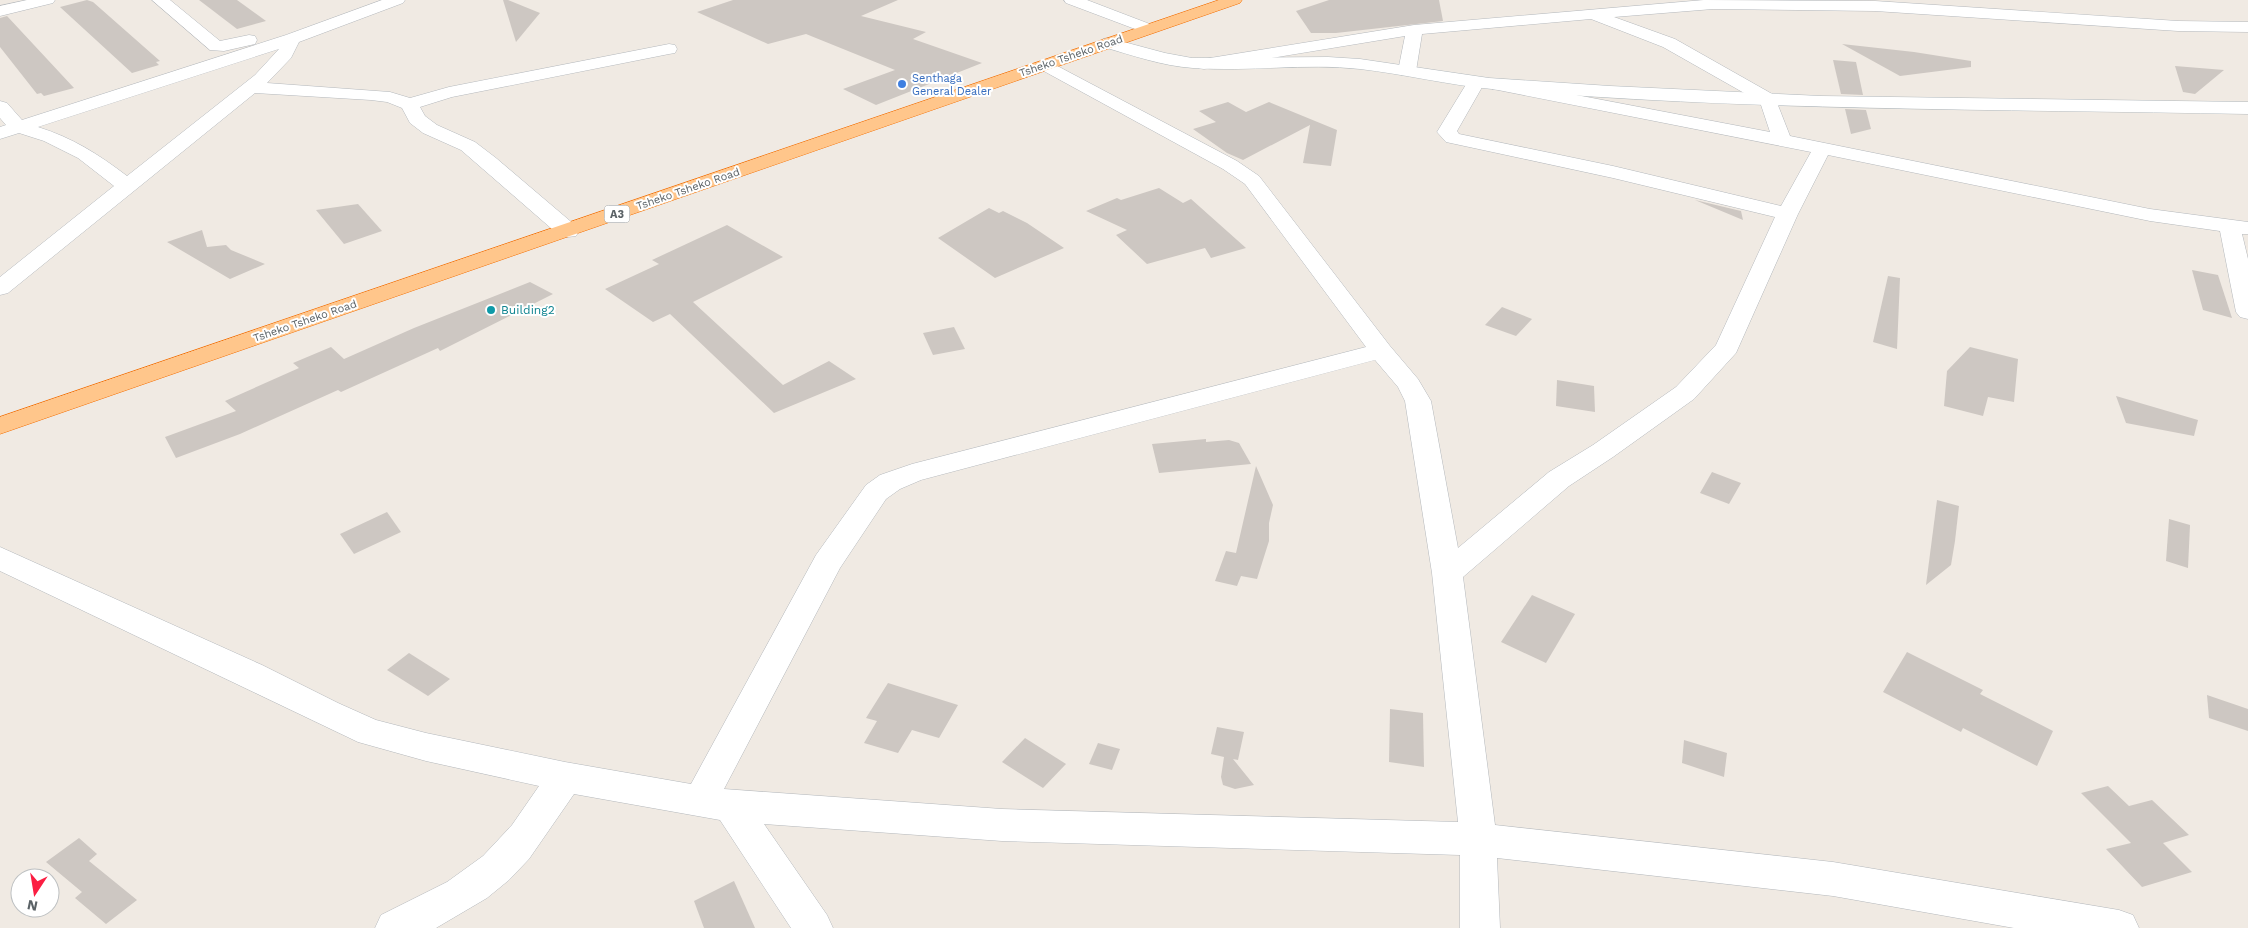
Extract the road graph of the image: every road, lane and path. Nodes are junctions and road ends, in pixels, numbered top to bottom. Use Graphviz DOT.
graph roads {
  1 [pos="47,0"];
  2 [pos="160,0"];
  3 [pos="396,0"];
  4 [pos="1072,0"];
  5 [pos="1234,0"];
  6 [pos="2007,0"];
  7 [pos="370,4"];
  8 [pos="0,11"];
  9 [pos="1589,14"];
  10 [pos="2018,15"];
  11 [pos="2248,27"];
  12 [pos="1149,29"];
  13 [pos="1414,30"];
  14 [pos="285,35"];
  15 [pos="1109,43"];
  16 [pos="669,49"];
  17 [pos="1203,64"];
  18 [pos="1046,66"];
  19 [pos="1407,71"];
  20 [pos="1483,83"];
  21 [pos="251,87"];
  22 [pos="1768,99"];
  23 [pos="410,104"];
  24 [pos="0,107"];
  25 [pos="2248,108"];
  26 [pos="9,130"];
  27 [pos="1782,140"];
  28 [pos="1822,149"];
  29 [pos="127,186"];
  30 [pos="1787,214"];
  31 [pos="2239,227"];
  32 [pos="568,231"];
  33 [pos="0,288"];
  34 [pos="2248,312"];
  35 [pos="1381,352"];
  36 [pos="0,426"];
  37 [pos="0,558"];
  38 [pos="1447,574"];
  39 [pos="565,777"];
  40 [pos="716,803"];
  41 [pos="1478,839"];
  42 [pos="395,928"];
  43 [pos="814,928"];
  44 [pos="1480,928"];
  45 [pos="2119,928"];
  1 -- 8 [label="street"];
  2 -- 14 [label="street"];
  3 -- 7 [label="street"];
  4 -- 12 [label="street"];
  5 -- 12 [label="highway, Tsheko Tsheko Road / A3"];
  6 -- 10 [label="street"];
  7 -- 14 [label="street"];
  9 -- 10 [label="street"];
  9 -- 13 [label="street"];
  9 -- 22 [label="street"];
  10 -- 11 [label="street"];
  12 -- 15 [label="highway, Tsheko Tsheko Road / A3"];
  13 -- 17 [label="street"];
  13 -- 19 [label="street"];
  14 -- 21 [label="street"];
  14 -- 26 [label="street"];
  15 -- 17 [label="street"];
  15 -- 18 [label="highway, Tsheko Tsheko Road / A3"];
  16 -- 23 [label="street"];
  17 -- 19 [label="street"];
  18 -- 32 [label="highway, Tsheko Tsheko Road / A3"];
  18 -- 35 [label="street"];
  19 -- 20 [label="street"];
  20 -- 22 [label="street"];
  20 -- 27 [label="street"];
  20 -- 30 [label="street"];
  21 -- 23 [label="street"];
  21 -- 29 [label="street"];
  22 -- 25 [label="street"];
  22 -- 27 [label="street"];
  23 -- 32 [label="street"];
  24 -- 26 [label="street"];
  26 -- 29 [label="street"];
  27 -- 28 [label="street"];
  28 -- 30 [label="street"];
  28 -- 31 [label="street"];
  29 -- 33 [label="street"];
  30 -- 38 [label="street"];
  31 -- 34 [label="street"];
  32 -- 36 [label="highway, Tsheko Tsheko Road / A3"];
  35 -- 38 [label="street"];
  35 -- 40 [label="street"];
  37 -- 39 [label="street"];
  38 -- 41 [label="street"];
  39 -- 40 [label="street"];
  39 -- 42 [label="street"];
  40 -- 41 [label="street"];
  40 -- 43 [label="street"];
  41 -- 44 [label="street"];
  41 -- 45 [label="street"];
}
